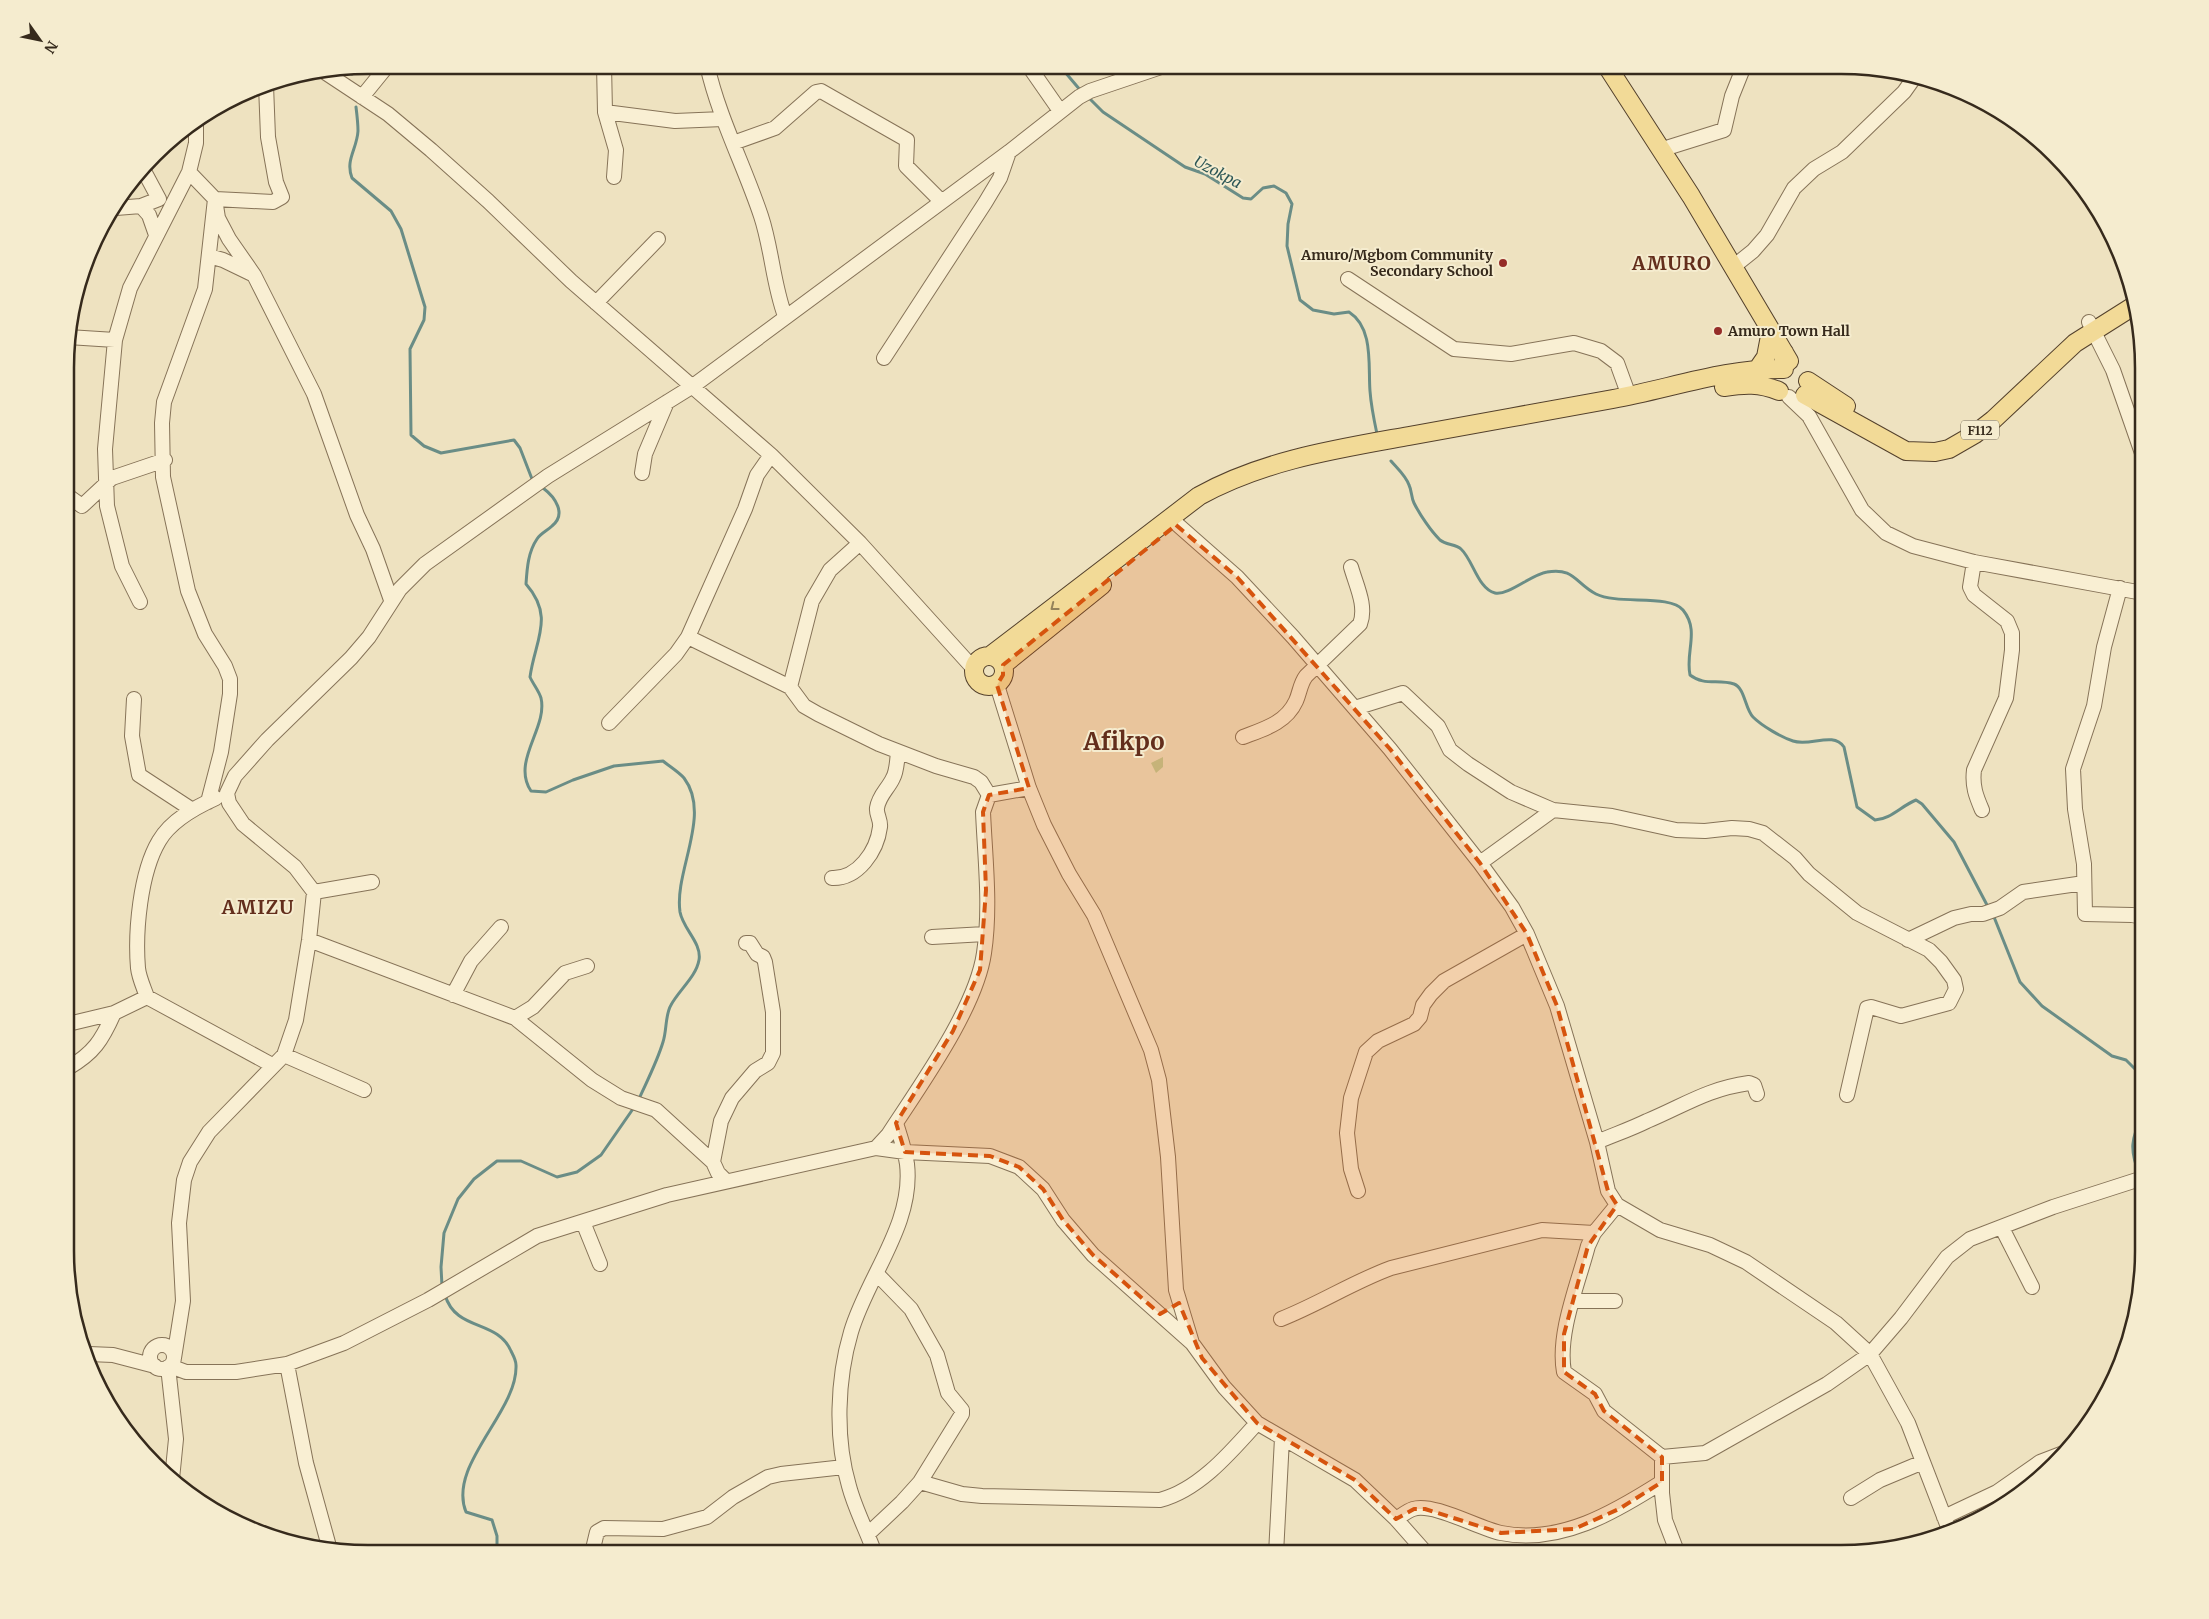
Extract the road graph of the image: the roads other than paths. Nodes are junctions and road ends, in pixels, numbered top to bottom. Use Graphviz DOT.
graph roads {
  1 [pos="381,74"];
  2 [pos="604,74"];
  3 [pos="710,74"];
  4 [pos="1034,74"];
  5 [pos="1141,74"];
  6 [pos="1612,74"];
  7 [pos="1741,74"];
  8 [pos="330,76"];
  9 [pos="1911,82"];
  10 [pos="266,92"];
  11 [pos="362,97"];
  12 [pos="1060,111"];
  13 [pos="605,112"];
  14 [pos="723,119"];
  15 [pos="196,130"];
  16 [pos="734,143"];
  17 [pos="1660,150"];
  18 [pos="1009,152"];
  19 [pos="189,172"];
  20 [pos="146,175"];
  21 [pos="614,177"];
  22 [pos="215,200"];
  23 [pos="941,201"];
  24 [pos="165,203"];
  25 [pos="141,206"];
  26 [pos="121,208"];
  27 [pos="156,235"];
  28 [pos="658,239"];
  29 [pos="209,256"];
  30 [pos="1732,268"];
  31 [pos="254,275"];
  32 [pos="1348,279"];
  33 [pos="2127,299"];
  34 [pos="596,303"];
  35 [pos="2129,308"];
  36 [pos="786,316"];
  37 [pos="2091,326"];
  38 [pos="1771,331"];
  39 [pos="75,337"];
  40 [pos="114,340"];
  41 [pos="884,358"];
  42 [pos="1787,363"];
  43 [pos="1757,370"];
  44 [pos="693,386"];
  45 [pos="1795,391"];
  46 [pos="1628,396"];
  47 [pos="667,402"];
  48 [pos="1829,408"];
  49 [pos="1819,431"];
  50 [pos="2135,433"];
  51 [pos="771,455"];
  52 [pos="165,460"];
  53 [pos="642,473"];
  54 [pos="106,486"];
  55 [pos="74,500"];
  56 [pos="1173,521"];
  57 [pos="860,543"];
  58 [pos="1974,562"];
  59 [pos="1351,568"];
  60 [pos="2120,588"];
  61 [pos="2135,591"];
  62 [pos="391,600"];
  63 [pos="140,602"];
  64 [pos="688,637"];
  65 [pos="997,661"];
  66 [pos="1317,665"];
  67 [pos="973,668"];
  68 [pos="997,685"];
  69 [pos="790,687"];
  70 [pos="134,699"];
  71 [pos="1355,708"];
  72 [pos="609,723"];
  73 [pos="1243,737"];
  74 [pos="898,752"];
  75 [pos="1029,788"];
  76 [pos="227,793"];
  77 [pos="989,795"];
  78 [pos="208,802"];
  79 [pos="191,809"];
  80 [pos="1553,810"];
  81 [pos="1982,810"];
  82 [pos="1480,863"];
  83 [pos="832,878"];
  84 [pos="372,882"];
  85 [pos="2084,884"];
  86 [pos="314,892"];
  87 [pos="2135,916"];
  88 [pos="502,927"];
  89 [pos="985,934"];
  90 [pos="1527,934"];
  91 [pos="932,937"];
  92 [pos="310,940"];
  93 [pos="1908,940"];
  94 [pos="746,943"];
  95 [pos="587,966"];
  96 [pos="453,995"];
  97 [pos="147,998"];
  98 [pos="114,1013"];
  99 [pos="515,1018"];
  100 [pos="74,1023"];
  101 [pos="284,1055"];
  102 [pos="74,1064"];
  103 [pos="272,1066"];
  104 [pos="364,1090"];
  105 [pos="1757,1094"];
  106 [pos="1847,1096"];
  107 [pos="896,1123"];
  108 [pos="1596,1142"];
  109 [pos="876,1148"];
  110 [pos="905,1152"];
  111 [pos="713,1162"];
  112 [pos="2135,1180"];
  113 [pos="726,1181"];
  114 [pos="1358,1191"];
  115 [pos="1616,1205"];
  116 [pos="583,1222"];
  117 [pos="2002,1228"];
  118 [pos="1594,1233"];
  119 [pos="600,1264"];
  120 [pos="877,1274"];
  121 [pos="2032,1287"];
  122 [pos="1177,1295"];
  123 [pos="1574,1301"];
  124 [pos="1615,1301"];
  125 [pos="1160,1314"];
  126 [pos="1281,1319"];
  127 [pos="178,1325"];
  128 [pos="1192,1343"];
  129 [pos="156,1348"];
  130 [pos="92,1354"];
  131 [pos="1870,1354"];
  132 [pos="133,1359"];
  133 [pos="167,1364"];
  134 [pos="287,1364"];
  135 [pos="186,1372"];
  136 [pos="171,1383"];
  137 [pos="1257,1423"];
  138 [pos="1282,1438"];
  139 [pos="1662,1457"];
  140 [pos="2050,1458"];
  141 [pos="1923,1462"];
  142 [pos="844,1467"];
  143 [pos="173,1471"];
  144 [pos="920,1482"];
  145 [pos="1662,1482"];
  146 [pos="1851,1498"];
  147 [pos="1944,1517"];
  148 [pos="1396,1519"];
  149 [pos="1947,1526"];
  150 [pos="868,1534"];
  151 [pos="328,1543"];
  152 [pos="594,1545"];
  153 [pos="872,1545"];
  154 [pos="1276,1545"];
  155 [pos="1419,1545"];
  156 [pos="1675,1545"];
  1 -- 11 [label="street"];
  2 -- 13 [label="street"];
  3 -- 14 [label="street"];
  4 -- 12 [label="street"];
  5 -- 12 [label="street"];
  6 -- 17 [label="main road"];
  7 -- 17 [label="street"];
  8 -- 11 [label="street"];
  9 -- 30 [label="street"];
  10 -- 22 [label="street"];
  11 -- 34 [label="street"];
  12 -- 18 [label="street"];
  13 -- 14 [label="street"];
  13 -- 21 [label="street"];
  14 -- 16 [label="street"];
  15 -- 19 [label="street"];
  16 -- 23 [label="street"];
  16 -- 36 [label="street"];
  17 -- 30 [label="main road"];
  18 -- 23 [label="street"];
  18 -- 41 [label="street"];
  19 -- 22 [label="street"];
  19 -- 24 [label="street"];
  20 -- 24 [label="street"];
  22 -- 29 [label="street"];
  22 -- 31 [label="street"];
  23 -- 36 [label="street"];
  24 -- 25 [label="street"];
  24 -- 27 [label="street"];
  25 -- 26 [label="street"];
  25 -- 27 [label="street"];
  27 -- 40 [label="street"];
  28 -- 34 [label="street"];
  29 -- 31 [label="street"];
  29 -- 52 [label="street"];
  30 -- 38 [label="main road"];
  31 -- 62 [label="street"];
  32 -- 46 [label="street"];
  33 -- 37 [label="main road, F112"];
  34 -- 44 [label="street"];
  35 -- 37 [label="main road, F112"];
  36 -- 44 [label="street"];
  37 -- 45 [label="main road, F112"];
  37 -- 48 [label="main road, F112"];
  37 -- 50 [label="street"];
  38 -- 42 [label="main road"];
  38 -- 43 [label="main road"];
  39 -- 40 [label="street"];
  40 -- 54 [label="street"];
  42 -- 43 [label="main road"];
  42 -- 45 [label="main road"];
  42 -- 45 [label="main road"];
  43 -- 46 [label="main road"];
  44 -- 47 [label="street"];
  44 -- 51 [label="street"];
  45 -- 48 [label="main road, F112"];
  45 -- 49 [label="street"];
  45 -- 56 [label="main road"];
  46 -- 56 [label="main road"];
  47 -- 53 [label="street"];
  47 -- 62 [label="street"];
  48 -- 49 [label="street"];
  49 -- 58 [label="street"];
  51 -- 57 [label="street"];
  51 -- 64 [label="street"];
  52 -- 54 [label="street"];
  52 -- 78 [label="street"];
  54 -- 55 [label="street"];
  54 -- 63 [label="street"];
  56 -- 65 [label="main road"];
  56 -- 66 [label="street"];
  57 -- 67 [label="street"];
  57 -- 69 [label="street"];
  58 -- 60 [label="street"];
  58 -- 81 [label="street"];
  59 -- 66 [label="street"];
  60 -- 61 [label="street"];
  60 -- 85 [label="street"];
  62 -- 76 [label="street"];
  64 -- 69 [label="street"];
  64 -- 72 [label="street"];
  65 -- 67 [label="main road"];
  65 -- 68 [label="main road"];
  66 -- 71 [label="street"];
  66 -- 73 [label="street"];
  67 -- 68 [label="main road"];
  68 -- 75 [label="street"];
  69 -- 74 [label="street"];
  70 -- 79 [label="street"];
  71 -- 80 [label="street"];
  71 -- 82 [label="street"];
  74 -- 77 [label="street"];
  74 -- 83 [label="street"];
  75 -- 77 [label="street"];
  75 -- 122 [label="street"];
  76 -- 78 [label="street"];
  76 -- 86 [label="street"];
  77 -- 89 [label="street"];
  78 -- 79 [label="street"];
  79 -- 97 [label="street"];
  80 -- 82 [label="street"];
  80 -- 93 [label="street"];
  82 -- 90 [label="street"];
  84 -- 86 [label="street"];
  85 -- 87 [label="street"];
  85 -- 93 [label="street"];
  86 -- 92 [label="street"];
  88 -- 96 [label="street"];
  89 -- 91 [label="street"];
  89 -- 107 [label="street"];
  90 -- 108 [label="street"];
  90 -- 114 [label="street"];
  92 -- 96 [label="street"];
  92 -- 101 [label="street"];
  93 -- 106 [label="street"];
  94 -- 111 [label="street"];
  95 -- 99 [label="street"];
  96 -- 99 [label="street"];
  97 -- 98 [label="street"];
  97 -- 103 [label="street"];
  98 -- 100 [label="street"];
  98 -- 102 [label="street"];
  99 -- 111 [label="street"];
  101 -- 103 [label="street"];
  101 -- 104 [label="street"];
  103 -- 127 [label="street"];
  105 -- 108 [label="street"];
  107 -- 109 [label="street"];
  107 -- 110 [label="street"];
  108 -- 115 [label="street"];
  109 -- 110 [label="street"];
  109 -- 113 [label="street"];
  110 -- 120 [label="street"];
  110 -- 125 [label="street"];
  111 -- 113 [label="street"];
  112 -- 117 [label="street"];
  113 -- 116 [label="street"];
  115 -- 118 [label="street"];
  115 -- 131 [label="street"];
  116 -- 119 [label="street"];
  116 -- 134 [label="street"];
  117 -- 121 [label="street"];
  117 -- 131 [label="street"];
  118 -- 123 [label="street"];
  118 -- 126 [label="street"];
  120 -- 142 [label="street"];
  120 -- 144 [label="street"];
  122 -- 125 [label="street"];
  122 -- 128 [label="street"];
  123 -- 124 [label="street"];
  123 -- 139 [label="street"];
  125 -- 128 [label="street"];
  127 -- 129 [label="street"];
  127 -- 133 [label="street"];
  128 -- 137 [label="street"];
  129 -- 132 [label="street"];
  129 -- 133 [label="street"];
  129 -- 133 [label="street"];
  130 -- 132 [label="street"];
  131 -- 139 [label="street"];
  131 -- 141 [label="street"];
  132 -- 133 [label="street"];
  133 -- 135 [label="street"];
  133 -- 136 [label="street"];
  134 -- 135 [label="street"];
  134 -- 151 [label="street"];
  135 -- 136 [label="street"];
  136 -- 143 [label="street"];
  137 -- 138 [label="street"];
  137 -- 144 [label="street"];
  138 -- 148 [label="street"];
  138 -- 154 [label="street"];
  139 -- 145 [label="street"];
  140 -- 147 [label="street"];
  141 -- 146 [label="street"];
  141 -- 147 [label="street"];
  142 -- 150 [label="street"];
  142 -- 152 [label="street"];
  144 -- 150 [label="street"];
  145 -- 148 [label="street"];
  145 -- 156 [label="street"];
  147 -- 149 [label="street"];
  148 -- 155 [label="street"];
  150 -- 153 [label="street"];
}
